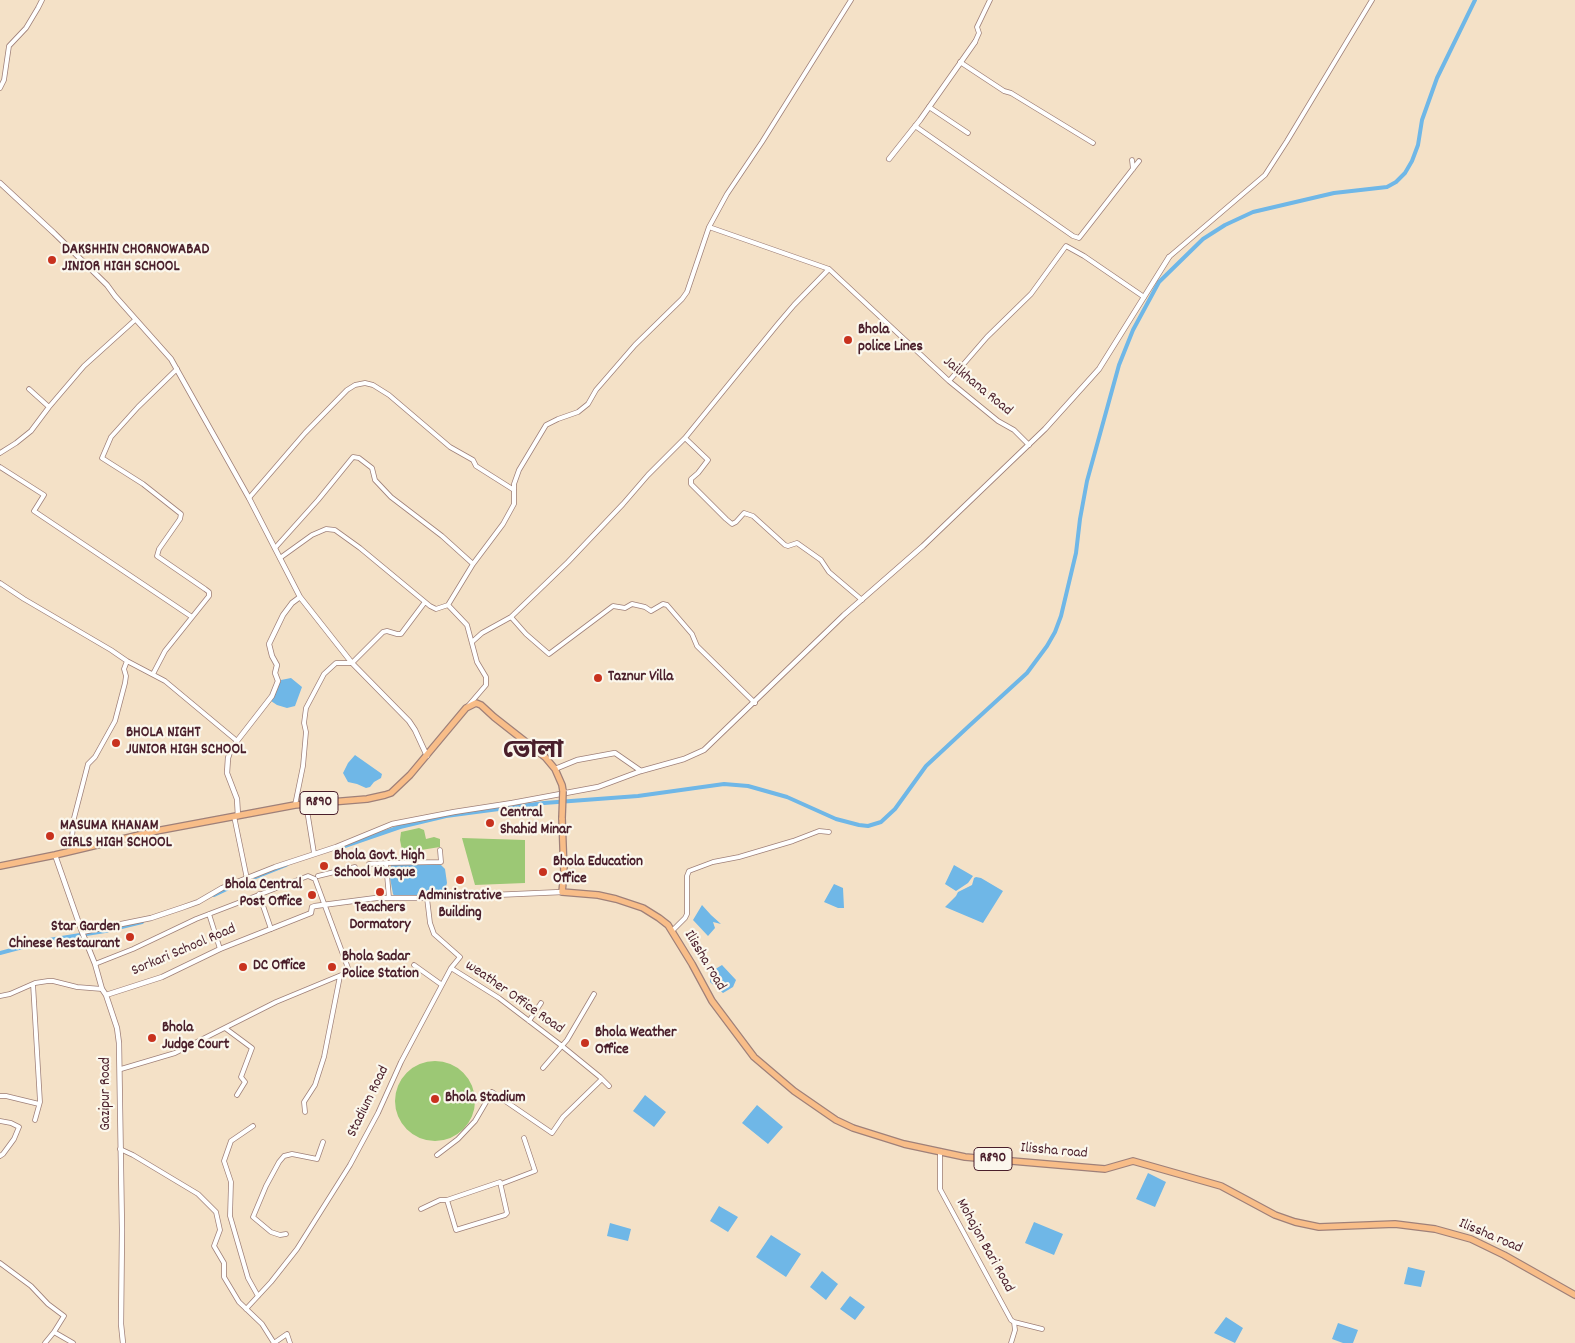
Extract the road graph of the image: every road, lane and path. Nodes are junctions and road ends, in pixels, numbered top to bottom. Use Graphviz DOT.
graph roads {
  1 [pos="42,0"];
  2 [pos="851,0"];
  3 [pos="990,0"];
  4 [pos="1372,0"];
  5 [pos="975,42"];
  6 [pos="960,62"];
  7 [pos="0,88"];
  8 [pos="929,108"];
  9 [pos="915,126"];
  10 [pos="968,133"];
  11 [pos="1093,143"];
  12 [pos="889,158"];
  13 [pos="1132,160"];
  14 [pos="1139,161"];
  15 [pos="1133,169"];
  16 [pos="0,183"];
  17 [pos="709,227"];
  18 [pos="1169,257"];
  19 [pos="829,269"];
  20 [pos="1144,297"];
  21 [pos="136,320"];
  22 [pos="177,369"];
  23 [pos="949,381"];
  24 [pos="29,389"];
  25 [pos="49,407"];
  26 [pos="685,438"];
  27 [pos="1029,445"];
  28 [pos="0,453"];
  29 [pos="0,466"];
  30 [pos="514,490"];
  31 [pos="249,498"];
  32 [pos="274,548"];
  33 [pos="280,558"];
  34 [pos="473,564"];
  35 [pos="0,583"];
  36 [pos="300,597"];
  37 [pos="862,600"];
  38 [pos="425,602"];
  39 [pos="448,605"];
  40 [pos="192,617"];
  41 [pos="511,617"];
  42 [pos="472,642"];
  43 [pos="127,661"];
  44 [pos="352,662"];
  45 [pos="152,674"];
  46 [pos="755,703"];
  47 [pos="466,708"];
  48 [pos="237,741"];
  49 [pos="427,756"];
  50 [pos="555,769"];
  51 [pos="641,771"];
  52 [pos="306,804"];
  53 [pos="295,805"];
  54 [pos="236,816"];
  55 [pos="829,832"];
  56 [pos="73,850"];
  57 [pos="440,850"];
  58 [pos="314,853"];
  59 [pos="55,855"];
  60 [pos="386,863"];
  61 [pos="369,864"];
  62 [pos="0,866"];
  63 [pos="355,867"];
  64 [pos="318,876"];
  65 [pos="247,879"];
  66 [pos="562,892"];
  67 [pos="259,894"];
  68 [pos="389,898"];
  69 [pos="427,898"];
  70 [pos="324,905"];
  71 [pos="209,914"];
  72 [pos="271,929"];
  73 [pos="82,932"];
  74 [pos="671,932"];
  75 [pos="220,949"];
  76 [pos="95,964"];
  77 [pos="414,965"];
  78 [pos="451,968"];
  79 [pos="340,976"];
  80 [pos="33,984"];
  81 [pos="442,985"];
  82 [pos="102,989"];
  83 [pos="594,994"];
  84 [pos="106,995"];
  85 [pos="0,996"];
  86 [pos="541,1003"];
  87 [pos="529,1021"];
  88 [pos="225,1028"];
  89 [pos="562,1046"];
  90 [pos="543,1068"];
  91 [pos="120,1069"];
  92 [pos="602,1078"];
  93 [pos="609,1086"];
  94 [pos="237,1095"];
  95 [pos="0,1096"];
  96 [pos="39,1104"];
  97 [pos="305,1112"];
  98 [pos="35,1120"];
  99 [pos="0,1121"];
  100 [pos="253,1126"];
  101 [pos="524,1138"];
  102 [pos="323,1142"];
  103 [pos="120,1149"];
  104 [pos="940,1151"];
  105 [pos="437,1155"];
  106 [pos="0,1156"];
  107 [pos="501,1184"];
  108 [pos="447,1200"];
  109 [pos="421,1208"];
  110 [pos="286,1234"];
  111 [pos="0,1263"];
  112 [pos="1575,1295"];
  113 [pos="258,1296"];
  114 [pos="246,1309"];
  115 [pos="1014,1322"];
  116 [pos="1042,1329"];
  117 [pos="54,1332"];
  118 [pos="45,1343"];
  119 [pos="73,1343"];
  120 [pos="122,1343"];
  121 [pos="290,1343"];
  122 [pos="1011,1343"];
  1 -- 7 [label="street"];
  2 -- 17 [label="street"];
  3 -- 5 [label="street"];
  4 -- 18 [label="street"];
  5 -- 6 [label="street"];
  6 -- 8 [label="street"];
  6 -- 11 [label="street"];
  8 -- 9 [label="street"];
  8 -- 10 [label="street"];
  9 -- 12 [label="street"];
  9 -- 15 [label="street"];
  13 -- 15 [label="street"];
  14 -- 15 [label="street"];
  16 -- 21 [label="street"];
  17 -- 19 [label="street, Jailkhana Road"];
  17 -- 30 [label="street"];
  18 -- 20 [label="street"];
  19 -- 23 [label="street, Jailkhana Road"];
  19 -- 26 [label="street"];
  20 -- 23 [label="street"];
  20 -- 27 [label="street"];
  21 -- 22 [label="street"];
  21 -- 25 [label="street"];
  22 -- 31 [label="street"];
  22 -- 40 [label="street"];
  23 -- 27 [label="street, Jailkhana Road"];
  24 -- 25 [label="street"];
  25 -- 28 [label="street"];
  26 -- 37 [label="street"];
  26 -- 41 [label="street"];
  27 -- 37 [label="street"];
  29 -- 40 [label="street"];
  30 -- 31 [label="street"];
  30 -- 34 [label="street"];
  31 -- 32 [label="street"];
  32 -- 33 [label="street"];
  32 -- 34 [label="street"];
  33 -- 36 [label="street"];
  33 -- 38 [label="street"];
  34 -- 39 [label="street"];
  35 -- 43 [label="street"];
  36 -- 44 [label="street"];
  36 -- 48 [label="street"];
  37 -- 46 [label="street"];
  38 -- 39 [label="street"];
  38 -- 44 [label="street"];
  39 -- 42 [label="street"];
  40 -- 45 [label="street"];
  41 -- 42 [label="street"];
  41 -- 46 [label="street"];
  42 -- 47 [label="street"];
  43 -- 45 [label="street"];
  43 -- 56 [label="street"];
  44 -- 49 [label="street"];
  44 -- 53 [label="street"];
  45 -- 48 [label="street"];
  46 -- 51 [label="street"];
  47 -- 49 [label="main road, R890"];
  47 -- 50 [label="main road"];
  48 -- 54 [label="street"];
  49 -- 52 [label="main road, R890"];
  50 -- 51 [label="street"];
  50 -- 66 [label="main road, bridge"];
  51 -- 58 [label="street"];
  52 -- 53 [label="main road, R890"];
  52 -- 58 [label="street"];
  53 -- 54 [label="main road, R890"];
  54 -- 56 [label="main road, R890"];
  54 -- 65 [label="street"];
  55 -- 74 [label="street"];
  56 -- 59 [label="main road, R890"];
  57 -- 60 [label="street"];
  58 -- 65 [label="street"];
  59 -- 62 [label="main road, R890"];
  59 -- 73 [label="street, Gazipur Road"];
  60 -- 61 [label="street"];
  60 -- 68 [label="street"];
  63 -- 64 [label="street"];
  65 -- 73 [label="street"];
  66 -- 69 [label="street, Sorkari School Road"];
  66 -- 74 [label="main road, Ilissha road / R890"];
  67 -- 70 [label="street"];
  67 -- 71 [label="street"];
  67 -- 72 [label="street"];
  68 -- 69 [label="street, Sorkari School Road"];
  68 -- 70 [label="street, Sorkari School Road"];
  69 -- 78 [label="street, Stadium Road"];
  70 -- 72 [label="street, Sorkari School Road"];
  70 -- 79 [label="street"];
  71 -- 75 [label="street"];
  71 -- 76 [label="street"];
  72 -- 75 [label="street, Sorkari School Road"];
  73 -- 76 [label="street, Gazipur Road"];
  74 -- 104 [label="main road, Ilissha road / R890"];
  75 -- 84 [label="street, Sorkari School Road"];
  76 -- 82 [label="street, Gazipur Road"];
  77 -- 81 [label="street"];
  78 -- 81 [label="street, Stadium Road"];
  78 -- 87 [label="street, weather Office Road"];
  79 -- 88 [label="street"];
  79 -- 97 [label="street"];
  80 -- 82 [label="street"];
  80 -- 85 [label="street"];
  80 -- 96 [label="street"];
  81 -- 113 [label="street, Stadium Road"];
  82 -- 84 [label="street, Gazipur Road"];
  83 -- 89 [label="street"];
  84 -- 91 [label="street, Gazipur Road"];
  86 -- 87 [label="street"];
  87 -- 89 [label="street, weather Office Road"];
  88 -- 91 [label="street"];
  88 -- 94 [label="street"];
  89 -- 90 [label="street"];
  89 -- 92 [label="street, weather Office Road"];
  91 -- 103 [label="street, Gazipur Road"];
  92 -- 93 [label="street, weather Office Road"];
  92 -- 105 [label="street"];
  95 -- 96 [label="street"];
  96 -- 98 [label="street"];
  99 -- 106 [label="street"];
  100 -- 113 [label="street"];
  101 -- 107 [label="street"];
  102 -- 110 [label="street"];
  103 -- 114 [label="street"];
  103 -- 120 [label="street, Gazipur Road"];
  104 -- 112 [label="main road, Ilissha road / R890"];
  104 -- 115 [label="street, Mohajon Bari Road"];
  107 -- 108 [label="street"];
  107 -- 108 [label="street"];
  108 -- 109 [label="street"];
  111 -- 117 [label="street"];
  113 -- 114 [label="street, Stadium Road"];
  114 -- 121 [label="street"];
  115 -- 116 [label="street"];
  115 -- 122 [label="street"];
  117 -- 118 [label="street"];
  117 -- 119 [label="street"];
}
